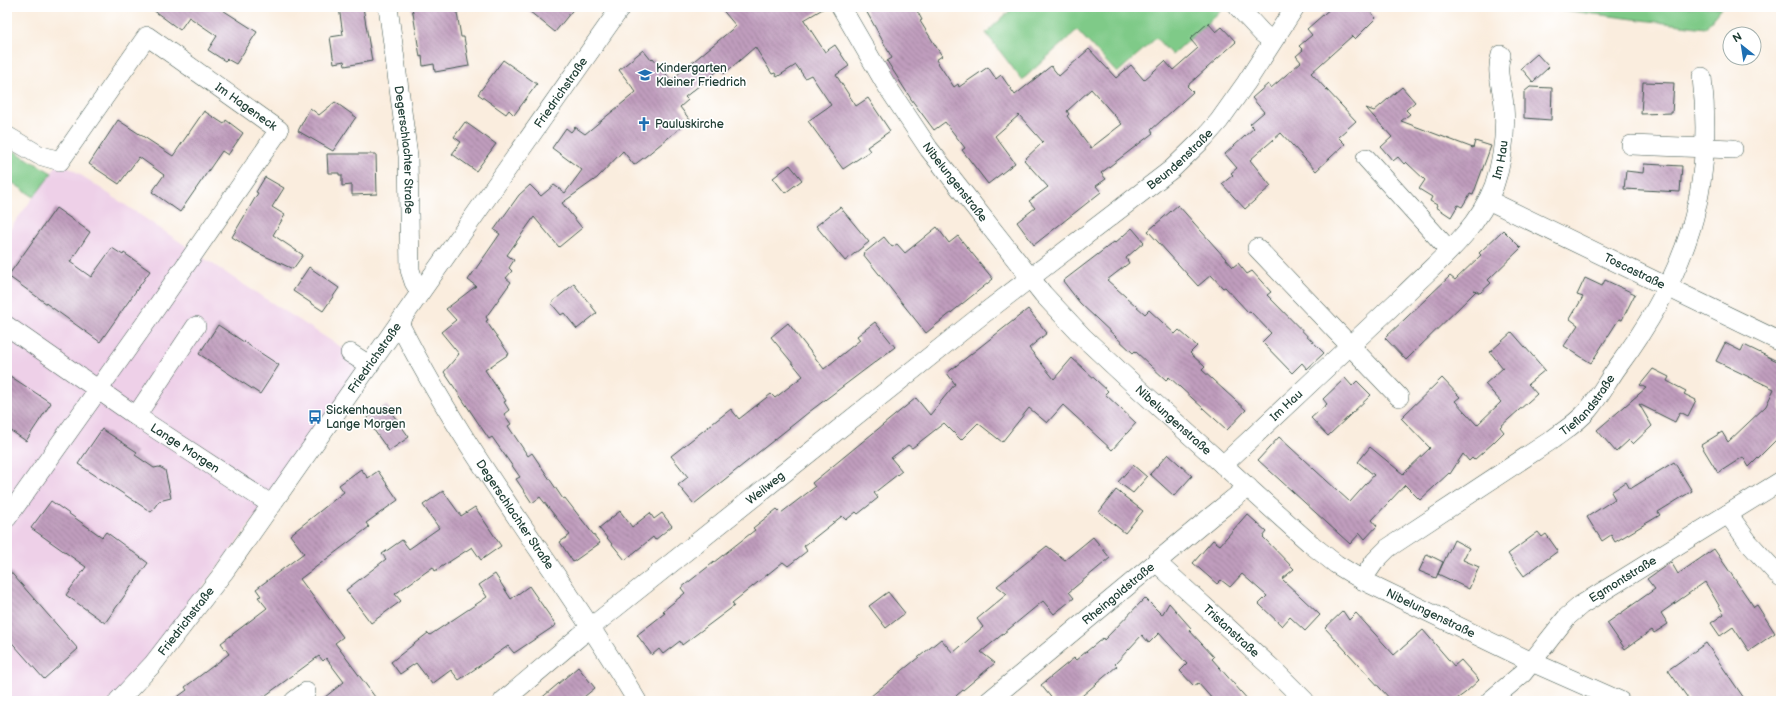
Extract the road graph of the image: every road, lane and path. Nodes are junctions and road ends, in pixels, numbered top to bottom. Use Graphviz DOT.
graph roads {
  1 [pos="388,7"];
  2 [pos="621,7"];
  3 [pos="841,7"];
  4 [pos="1238,7"];
  5 [pos="1294,7"];
  6 [pos="1272,41"];
  7 [pos="1501,55"];
  8 [pos="1702,77"];
  9 [pos="7,136"];
  10 [pos="1631,145"];
  11 [pos="1705,148"];
  12 [pos="1733,149"];
  13 [pos="1366,158"];
  14 [pos="1488,200"];
  15 [pos="1257,248"];
  16 [pos="1449,250"];
  17 [pos="1030,278"];
  18 [pos="1668,288"];
  19 [pos="420,292"];
  20 [pos="398,323"];
  21 [pos="7,326"];
  22 [pos="196,326"];
  23 [pos="1781,342"];
  24 [pos="1350,346"];
  25 [pos="350,353"];
  26 [pos="369,365"];
  27 [pos="98,391"];
  28 [pos="1399,397"];
  29 [pos="136,416"];
  30 [pos="1223,465"];
  31 [pos="1781,482"];
  32 [pos="1248,487"];
  33 [pos="272,504"];
  34 [pos="1728,514"];
  35 [pos="7,518"];
  36 [pos="1156,562"];
  37 [pos="1781,578"];
  38 [pos="1362,580"];
  39 [pos="590,628"];
  40 [pos="1532,662"];
  41 [pos="992,700"];
  42 [pos="118,701"];
  43 [pos="503,701"];
  44 [pos="637,701"];
  45 [pos="1305,701"];
  46 [pos="1490,701"];
  47 [pos="1620,701"];
  1 -- 19 [label="street, Degerschlachter Straße"];
  2 -- 19 [label="street, Friedrichstraße"];
  3 -- 17 [label="street, Nibelungenstraße"];
  4 -- 6 [label="street"];
  5 -- 6 [label="street, Beundenstraße"];
  6 -- 17 [label="street, Beundenstraße"];
  7 -- 14 [label="street, Im Hau"];
  8 -- 11 [label="street, Tieflandstraße"];
  9 -- 27 [label="street, Im Hageneck"];
  10 -- 11 [label="street"];
  11 -- 12 [label="street"];
  11 -- 18 [label="street, Tieflandstraße"];
  13 -- 16 [label="street"];
  14 -- 16 [label="street, Im Hau"];
  14 -- 18 [label="street, Toscastraße"];
  15 -- 24 [label="street"];
  16 -- 24 [label="street, Im Hau"];
  17 -- 30 [label="street, Nibelungenstraße"];
  17 -- 39 [label="street, Weilweg"];
  18 -- 23 [label="street, Toscastraße"];
  18 -- 38 [label="street, Tieflandstraße"];
  19 -- 20 [label="street, Friedrichstraße"];
  20 -- 26 [label="street, Friedrichstraße"];
  20 -- 39 [label="street, Degerschlachter Straße"];
  21 -- 27 [label="street, Lange Morgen"];
  22 -- 29 [label="street"];
  24 -- 28 [label="street"];
  24 -- 30 [label="street, Im Hau"];
  25 -- 26 [label="street"];
  26 -- 33 [label="street, Friedrichstraße"];
  27 -- 29 [label="street, Lange Morgen"];
  27 -- 35 [label="street"];
  29 -- 33 [label="street, Lange Morgen"];
  30 -- 32 [label="street, Nibelungenstraße"];
  31 -- 34 [label="street, Egmontstraße"];
  32 -- 36 [label="street, Rheingoldstraße"];
  32 -- 38 [label="street, Nibelungenstraße"];
  33 -- 42 [label="street, Friedrichstraße"];
  34 -- 37 [label="street"];
  34 -- 40 [label="street, Egmontstraße"];
  36 -- 41 [label="street, Rheingoldstraße"];
  36 -- 45 [label="street, Tristanstraße"];
  38 -- 40 [label="street, Nibelungenstraße"];
  39 -- 43 [label="street, Weilweg"];
  39 -- 44 [label="street, Degerschlachter Straße"];
  40 -- 46 [label="street, Egmontstraße"];
  40 -- 47 [label="street, Nibelungenstraße"];
}
